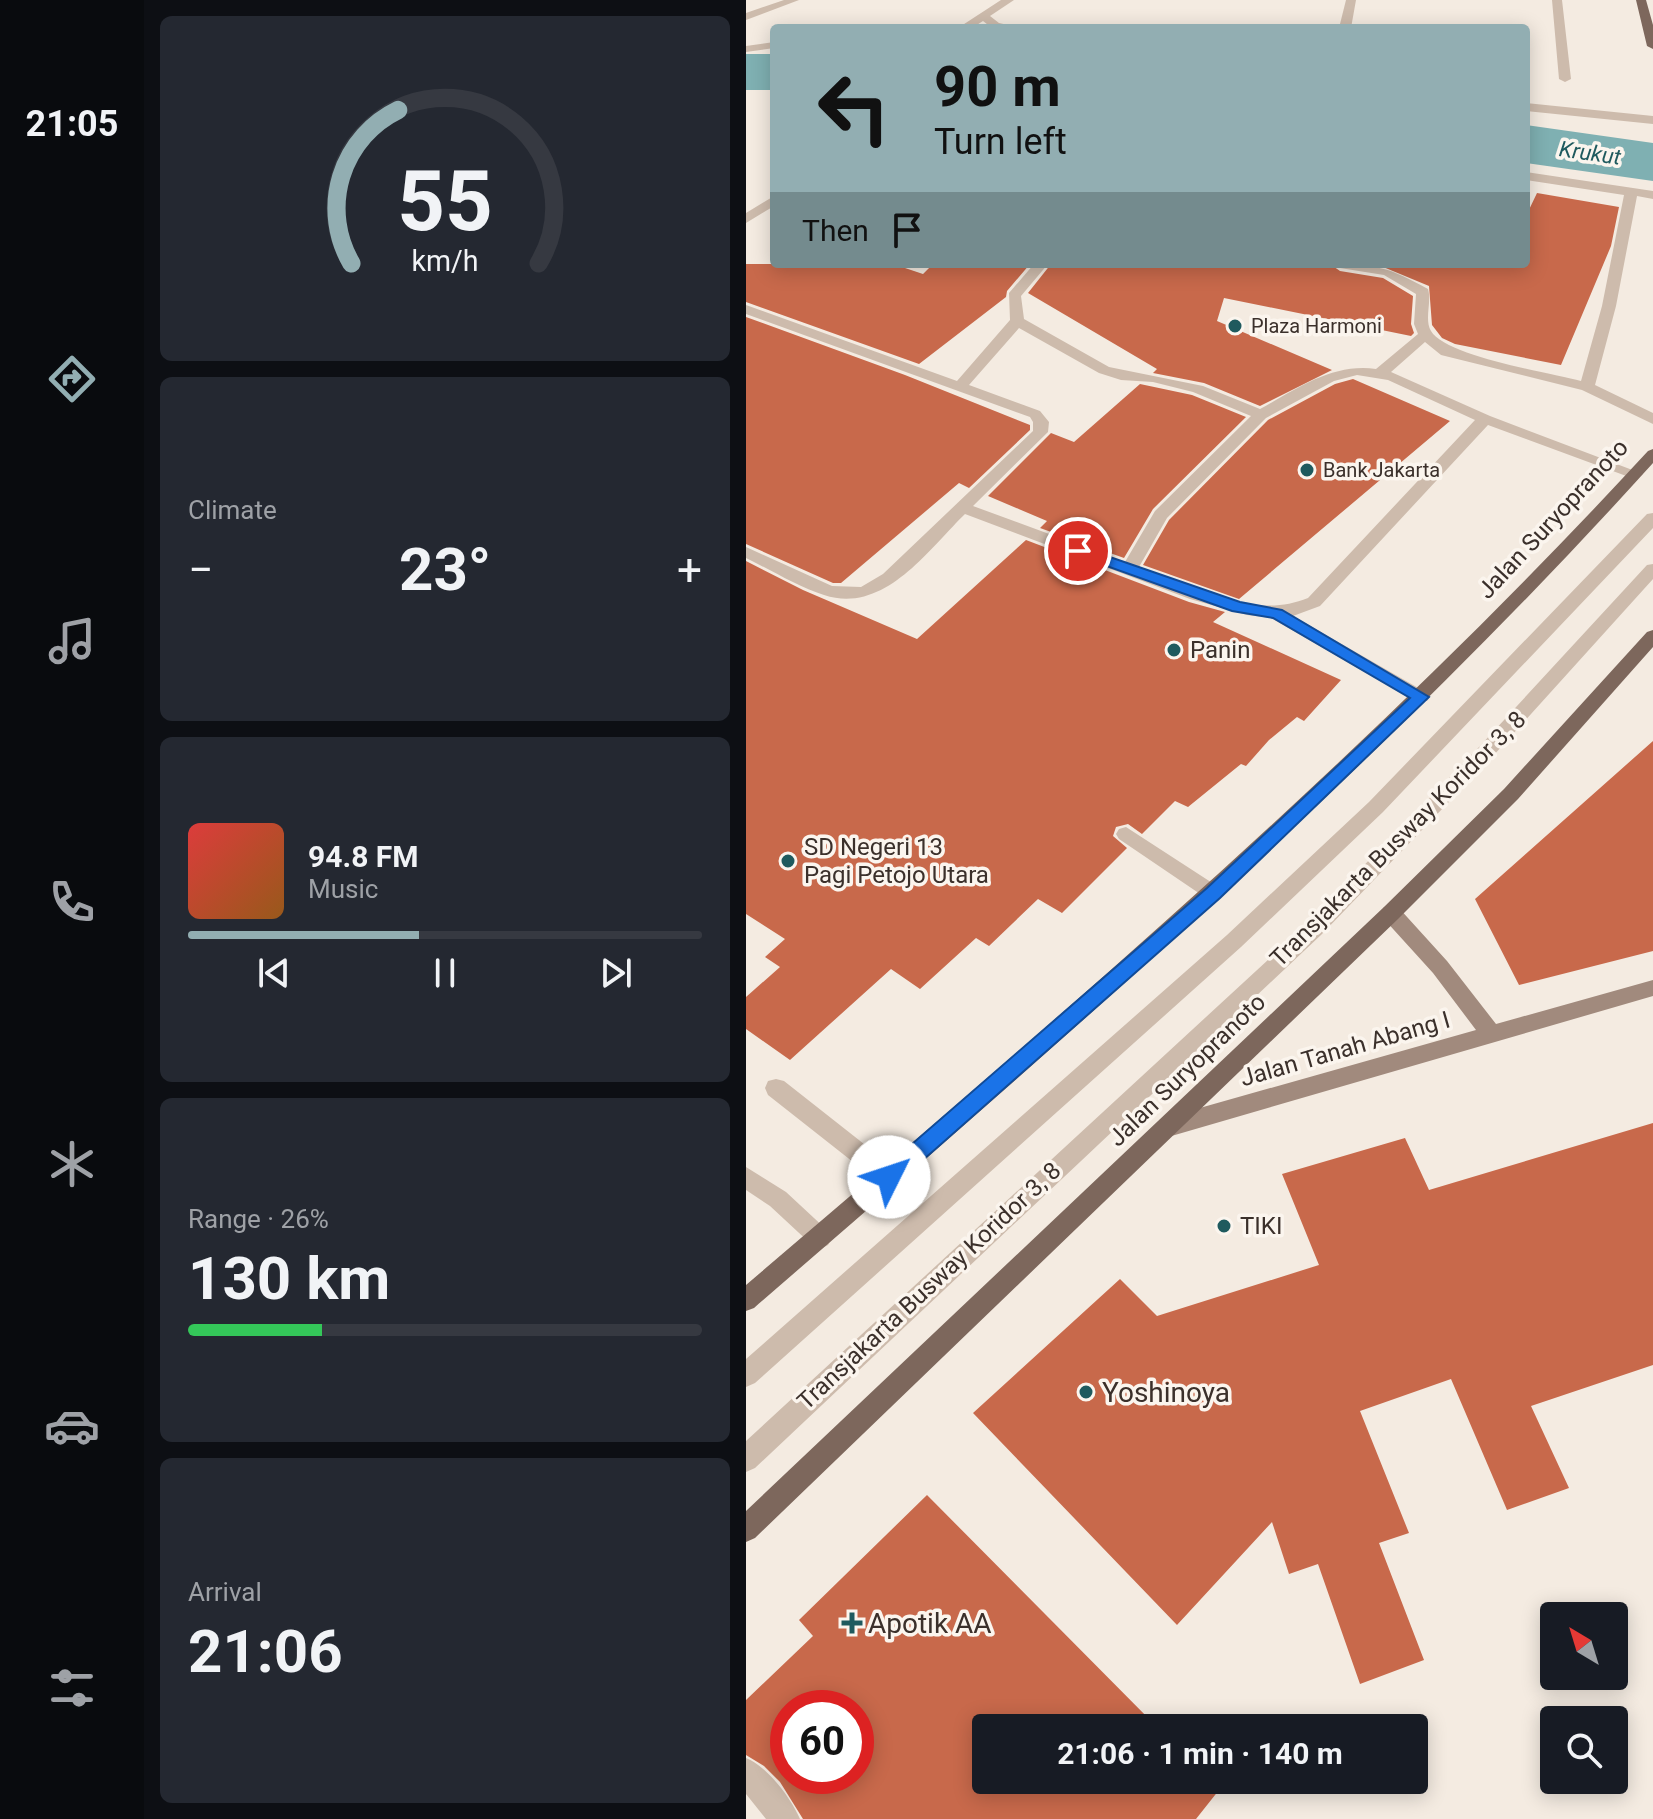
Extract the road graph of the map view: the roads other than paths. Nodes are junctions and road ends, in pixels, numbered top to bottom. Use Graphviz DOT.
graph roads {
  1 [pos="794,0"];
  2 [pos="1009,0"];
  3 [pos="1351,0"];
  4 [pos="1557,0"];
  5 [pos="1641,0"];
  6 [pos="982,15"];
  7 [pos="746,17"];
  8 [pos="970,24"];
  9 [pos="993,24"];
  10 [pos="1346,24"];
  11 [pos="770,46"];
  12 [pos="1653,46"];
  13 [pos="746,49"];
  14 [pos="1565,79"];
  15 [pos="1530,107"];
  16 [pos="1653,120"];
  17 [pos="1530,177"];
  18 [pos="1631,192"];
  19 [pos="1653,195"];
  20 [pos="770,203"];
  21 [pos="746,219"];
  22 [pos="1038,268"];
  23 [pos="1364,268"];
  24 [pos="746,309"];
  25 [pos="1017,321"];
  26 [pos="1425,335"];
  27 [pos="1380,373"];
  28 [pos="960,387"];
  29 [pos="1587,387"];
  30 [pos="1261,415"];
  31 [pos="1485,419"];
  32 [pos="1653,419"];
  33 [pos="1653,454"];
  34 [pos="1635,474"];
  35 [pos="962,507"];
  36 [pos="1653,518"];
  37 [pos="746,552"];
  38 [pos="1129,569"];
  39 [pos="1653,569"];
  40 [pos="1277,614"];
  41 [pos="1653,636"];
  42 [pos="1421,697"];
  43 [pos="1126,834"];
  44 [pos="1213,893"];
  45 [pos="1391,913"];
  46 [pos="1653,988"];
  47 [pos="1491,1033"];
  48 [pos="776,1088"];
  49 [pos="1168,1127"];
  50 [pos="746,1177"];
  51 [pos="889,1177"];
  52 [pos="820,1238"];
  53 [pos="746,1300"];
  54 [pos="746,1375"];
  55 [pos="746,1459"];
  56 [pos="746,1529"];
  57 [pos="746,1772"];
  58 [pos="785,1819"];
  1 -- 7 [label="street"];
  2 -- 6 [label="street"];
  3 -- 10 [label="street"];
  4 -- 14 [label="street"];
  5 -- 12 [label="main road"];
  6 -- 8 [label="street"];
  6 -- 9 [label="street"];
  11 -- 13 [label="street"];
  15 -- 16 [label="street"];
  17 -- 18 [label="street"];
  18 -- 19 [label="street"];
  18 -- 29 [label="street"];
  20 -- 21 [label="street"];
  22 -- 25 [label="street"];
  23 -- 26 [label="street"];
  24 -- 28 [label="street"];
  25 -- 28 [label="street"];
  25 -- 30 [label="street"];
  26 -- 27 [label="street"];
  26 -- 29 [label="street"];
  27 -- 30 [label="street"];
  27 -- 31 [label="street"];
  28 -- 35 [label="street"];
  29 -- 32 [label="street"];
  30 -- 38 [label="street"];
  31 -- 34 [label="street"];
  31 -- 40 [label="street"];
  33 -- 34 [label="main road, Jalan Suryopranoto"];
  34 -- 42 [label="main road, Jalan Suryopranoto"];
  35 -- 37 [label="street"];
  35 -- 38 [label="street"];
  36 -- 54 [label="street, Transjakarta Busway Koridor 3, 8"];
  38 -- 40 [label="street"];
  39 -- 55 [label="street, Transjakarta Busway Koridor 3, 8"];
  40 -- 42 [label="street"];
  41 -- 45 [label="main road, Jalan Suryopranoto"];
  42 -- 44 [label="main road, Jalan Suryopranoto"];
  43 -- 44 [label="street"];
  44 -- 51 [label="main road, Jalan Suryopranoto"];
  45 -- 47 [label="street, Jalan Tanah Abang I"];
  45 -- 49 [label="main road, Jalan Suryopranoto"];
  46 -- 47 [label="street, Jalan Tanah Abang I"];
  47 -- 49 [label="street, Jalan Tanah Abang I"];
  48 -- 51 [label="street"];
  49 -- 56 [label="main road, Jalan Suryopranoto"];
  50 -- 52 [label="street"];
  51 -- 52 [label="main road, Jalan Suryopranoto"];
  52 -- 53 [label="main road, Jalan Suryopranoto"];
  57 -- 58 [label="street"];
}
